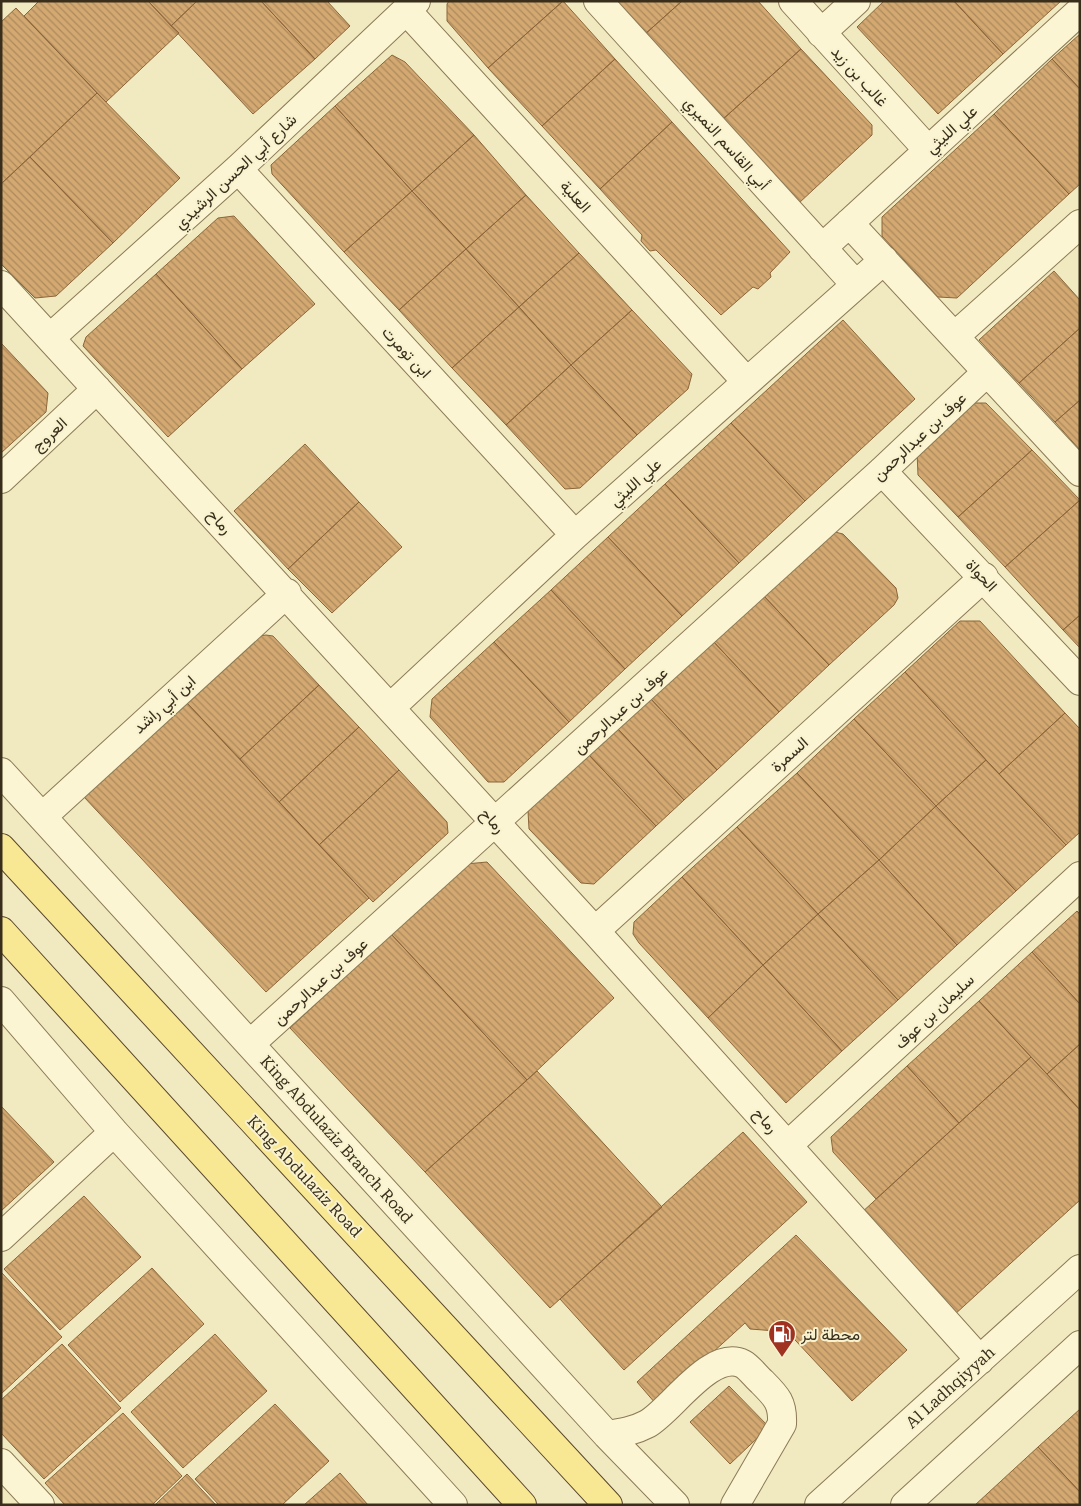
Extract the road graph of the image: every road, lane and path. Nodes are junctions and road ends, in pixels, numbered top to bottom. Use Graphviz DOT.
graph roads {
  1 [pos="598,1"];
  2 [pos="793,1"];
  3 [pos="856,1"];
  4 [pos="411,6"];
  5 [pos="1080,11"];
  6 [pos="821,33"];
  7 [pos="928,150"];
  8 [pos="238,169"];
  9 [pos="849,223"];
  10 [pos="1075,238"];
  11 [pos="822,248"];
  12 [pos="884,260"];
  13 [pos="1,285"];
  14 [pos="856,285"];
  15 [pos="954,336"];
  16 [pos="50,338"];
  17 [pos="987,372"];
  18 [pos="747,382"];
  19 [pos="97,389"];
  20 [pos="882,471"];
  21 [pos="1080,472"];
  22 [pos="1,479"];
  23 [pos="575,535"];
  24 [pos="984,577"];
  25 [pos="287,593"];
  26 [pos="1080,681"];
  27 [pos="390,708"];
  28 [pos="1,772"];
  29 [pos="43,816"];
  30 [pos="496,823"];
  31 [pos="1,848"];
  32 [pos="1080,876"];
  33 [pos="1,931"];
  34 [pos="595,931"];
  35 [pos="1,1001"];
  36 [pos="250,1044"];
  37 [pos="114,1132"];
  38 [pos="788,1145"];
  39 [pos="1,1237"];
  40 [pos="1080,1269"];
  41 [pos="1080,1345"];
  42 [pos="980,1360"];
  43 [pos="607,1435"];
  44 [pos="1,1463"];
  45 [pos="40,1505"];
  46 [pos="453,1505"];
  47 [pos="522,1505"];
  48 [pos="608,1505"];
  49 [pos="675,1505"];
  50 [pos="735,1505"];
  51 [pos="819,1505"];
  52 [pos="905,1505"];
  1 -- 11 [label="street, أبي القاسم النميري"];
  2 -- 6 [label="street, غالب بن زيد"];
  3 -- 6 [label="street"];
  4 -- 8 [label="street, شارع أبي الحسن الرشيدي"];
  4 -- 18 [label="street, العلية"];
  5 -- 7 [label="street, علي الليثي"];
  6 -- 7 [label="street, غالب بن زيد"];
  7 -- 9 [label="street, علي الليثي"];
  8 -- 16 [label="street, شارع أبي الحسن الرشيدي"];
  8 -- 23 [label="street, ابن تومرت"];
  9 -- 11 [label="street, علي الليثي"];
  9 -- 12 [label="street"];
  10 -- 15 [label="street"];
  11 -- 14 [label="street, أبي القاسم النميري"];
  12 -- 14 [label="street, علي الليثي"];
  12 -- 15 [label="street"];
  13 -- 16 [label="street, رماح"];
  14 -- 18 [label="street, علي الليثي"];
  15 -- 17 [label="street"];
  16 -- 19 [label="street, رماح"];
  17 -- 20 [label="street, عوف بن عبدالرحمن"];
  17 -- 21 [label="street"];
  18 -- 23 [label="street, علي الليثي"];
  19 -- 22 [label="street, العروج"];
  19 -- 25 [label="street, رماح"];
  20 -- 24 [label="street, الحواة"];
  20 -- 30 [label="street, عوف بن عبدالرحمن"];
  23 -- 27 [label="street, علي الليثي"];
  24 -- 26 [label="street, الحواة"];
  24 -- 34 [label="street, السمرة"];
  25 -- 27 [label="street, رماح"];
  25 -- 29 [label="street, ابن أبي راشد"];
  27 -- 30 [label="street, رماح"];
  28 -- 29 [label="street, King Abdulaziz Branch Road"];
  29 -- 36 [label="street, King Abdulaziz Branch Road"];
  30 -- 34 [label="street, رماح"];
  30 -- 36 [label="street, عوف بن عبدالرحمن"];
  31 -- 48 [label="main road, King Abdulaziz Road"];
  32 -- 38 [label="street, سليمان بن عوف"];
  33 -- 47 [label="main road"];
  34 -- 38 [label="street, رماح"];
  35 -- 37 [label="street"];
  36 -- 43 [label="street, King Abdulaziz Branch Road"];
  37 -- 39 [label="street"];
  37 -- 46 [label="street"];
  38 -- 42 [label="street, رماح"];
  40 -- 42 [label="street, Al Ladhqiyyah"];
  41 -- 52 [label="street"];
  42 -- 51 [label="street, Al Ladhqiyyah"];
  43 -- 49 [label="street, King Abdulaziz Branch Road"];
  43 -- 50 [label="street"];
  44 -- 45 [label="street"];
}
